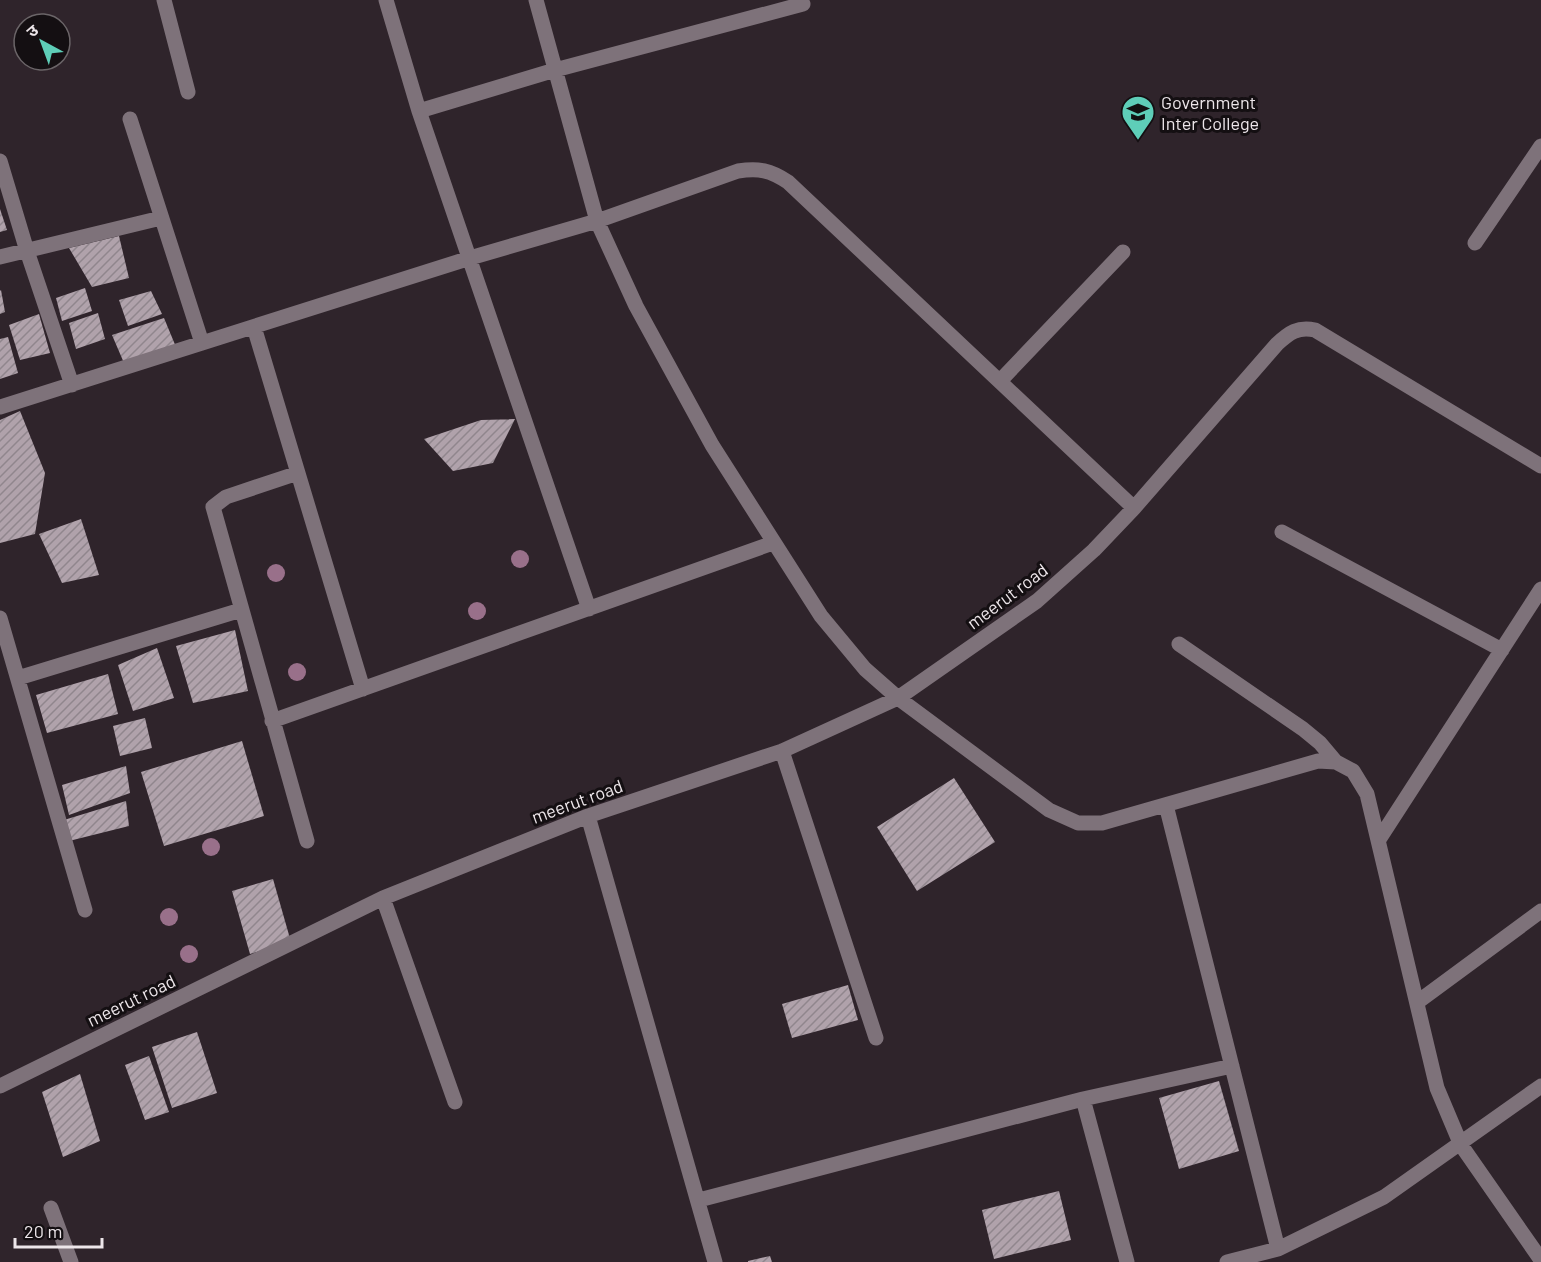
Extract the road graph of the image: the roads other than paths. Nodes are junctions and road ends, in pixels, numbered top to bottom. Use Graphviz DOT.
graph roads {
  1 [pos="164,0"];
  2 [pos="386,0"];
  3 [pos="536,0"];
  4 [pos="803,4"];
  5 [pos="555,70"];
  6 [pos="188,92"];
  7 [pos="419,111"];
  8 [pos="130,119"];
  9 [pos="1541,146"];
  10 [pos="0,161"];
  11 [pos="161,218"];
  12 [pos="597,221"];
  13 [pos="1475,243"];
  14 [pos="27,251"];
  15 [pos="1122,252"];
  16 [pos="0,257"];
  17 [pos="470,258"];
  18 [pos="254,327"];
  19 [pos="202,343"];
  20 [pos="1000,381"];
  21 [pos="72,385"];
  22 [pos="0,407"];
  23 [pos="1541,466"];
  24 [pos="298,473"];
  25 [pos="1134,508"];
  26 [pos="1282,532"];
  27 [pos="773,543"];
  28 [pos="1541,589"];
  29 [pos="589,609"];
  30 [pos="241,610"];
  31 [pos="0,618"];
  32 [pos="1179,644"];
  33 [pos="1502,650"];
  34 [pos="18,678"];
  35 [pos="363,688"];
  36 [pos="898,698"];
  37 [pos="272,721"];
  38 [pos="783,751"];
  39 [pos="1336,762"];
  40 [pos="1166,805"];
  41 [pos="588,816"];
  42 [pos="1380,838"];
  43 [pos="307,841"];
  44 [pos="383,898"];
  45 [pos="85,910"];
  46 [pos="1541,911"];
  47 [pos="1419,1001"];
  48 [pos="876,1038"];
  49 [pos="1232,1066"];
  50 [pos="0,1086"];
  51 [pos="1541,1086"];
  52 [pos="1083,1099"];
  53 [pos="455,1102"];
  54 [pos="1461,1145"];
  55 [pos="699,1200"];
  56 [pos="51,1208"];
  57 [pos="1535,1239"];
  58 [pos="1278,1248"];
  59 [pos="1541,1260"];
  60 [pos="71,1262"];
  61 [pos="715,1262"];
  62 [pos="1127,1262"];
  63 [pos="1227,1262"];
  1 -- 6 [label="street"];
  2 -- 7 [label="street"];
  3 -- 5 [label="street"];
  4 -- 5 [label="street"];
  5 -- 7 [label="street"];
  5 -- 12 [label="street"];
  7 -- 17 [label="street"];
  8 -- 11 [label="street"];
  9 -- 13 [label="street"];
  10 -- 14 [label="street"];
  11 -- 14 [label="street"];
  11 -- 19 [label="street"];
  12 -- 17 [label="street"];
  12 -- 20 [label="street"];
  12 -- 27 [label="street"];
  14 -- 16 [label="street"];
  14 -- 21 [label="street"];
  15 -- 20 [label="street"];
  17 -- 18 [label="street"];
  17 -- 29 [label="street"];
  18 -- 19 [label="street"];
  18 -- 24 [label="street"];
  19 -- 21 [label="street"];
  20 -- 25 [label="street"];
  21 -- 22 [label="street"];
  23 -- 25 [label="street, meerut road"];
  24 -- 30 [label="street"];
  24 -- 35 [label="street"];
  25 -- 36 [label="street, meerut road"];
  26 -- 33 [label="street"];
  27 -- 29 [label="street"];
  27 -- 36 [label="street"];
  28 -- 33 [label="street"];
  29 -- 35 [label="street"];
  30 -- 34 [label="street"];
  30 -- 37 [label="street"];
  31 -- 34 [label="street"];
  32 -- 39 [label="street"];
  33 -- 42 [label="street"];
  34 -- 45 [label="street"];
  35 -- 37 [label="street"];
  36 -- 38 [label="street, meerut road"];
  36 -- 40 [label="street"];
  37 -- 43 [label="street"];
  38 -- 41 [label="street, meerut road"];
  38 -- 48 [label="street"];
  39 -- 40 [label="street"];
  39 -- 42 [label="street"];
  40 -- 49 [label="street"];
  41 -- 44 [label="street, meerut road"];
  41 -- 55 [label="street"];
  42 -- 47 [label="street"];
  44 -- 50 [label="street, meerut road"];
  44 -- 53 [label="street"];
  46 -- 47 [label="street"];
  47 -- 54 [label="street"];
  49 -- 52 [label="street"];
  49 -- 58 [label="street"];
  51 -- 54 [label="street"];
  52 -- 55 [label="street"];
  52 -- 62 [label="street"];
  54 -- 57 [label="street"];
  54 -- 58 [label="street"];
  55 -- 61 [label="street"];
  56 -- 60 [label="street"];
  57 -- 59 [label="street"];
  58 -- 63 [label="street"];
}
